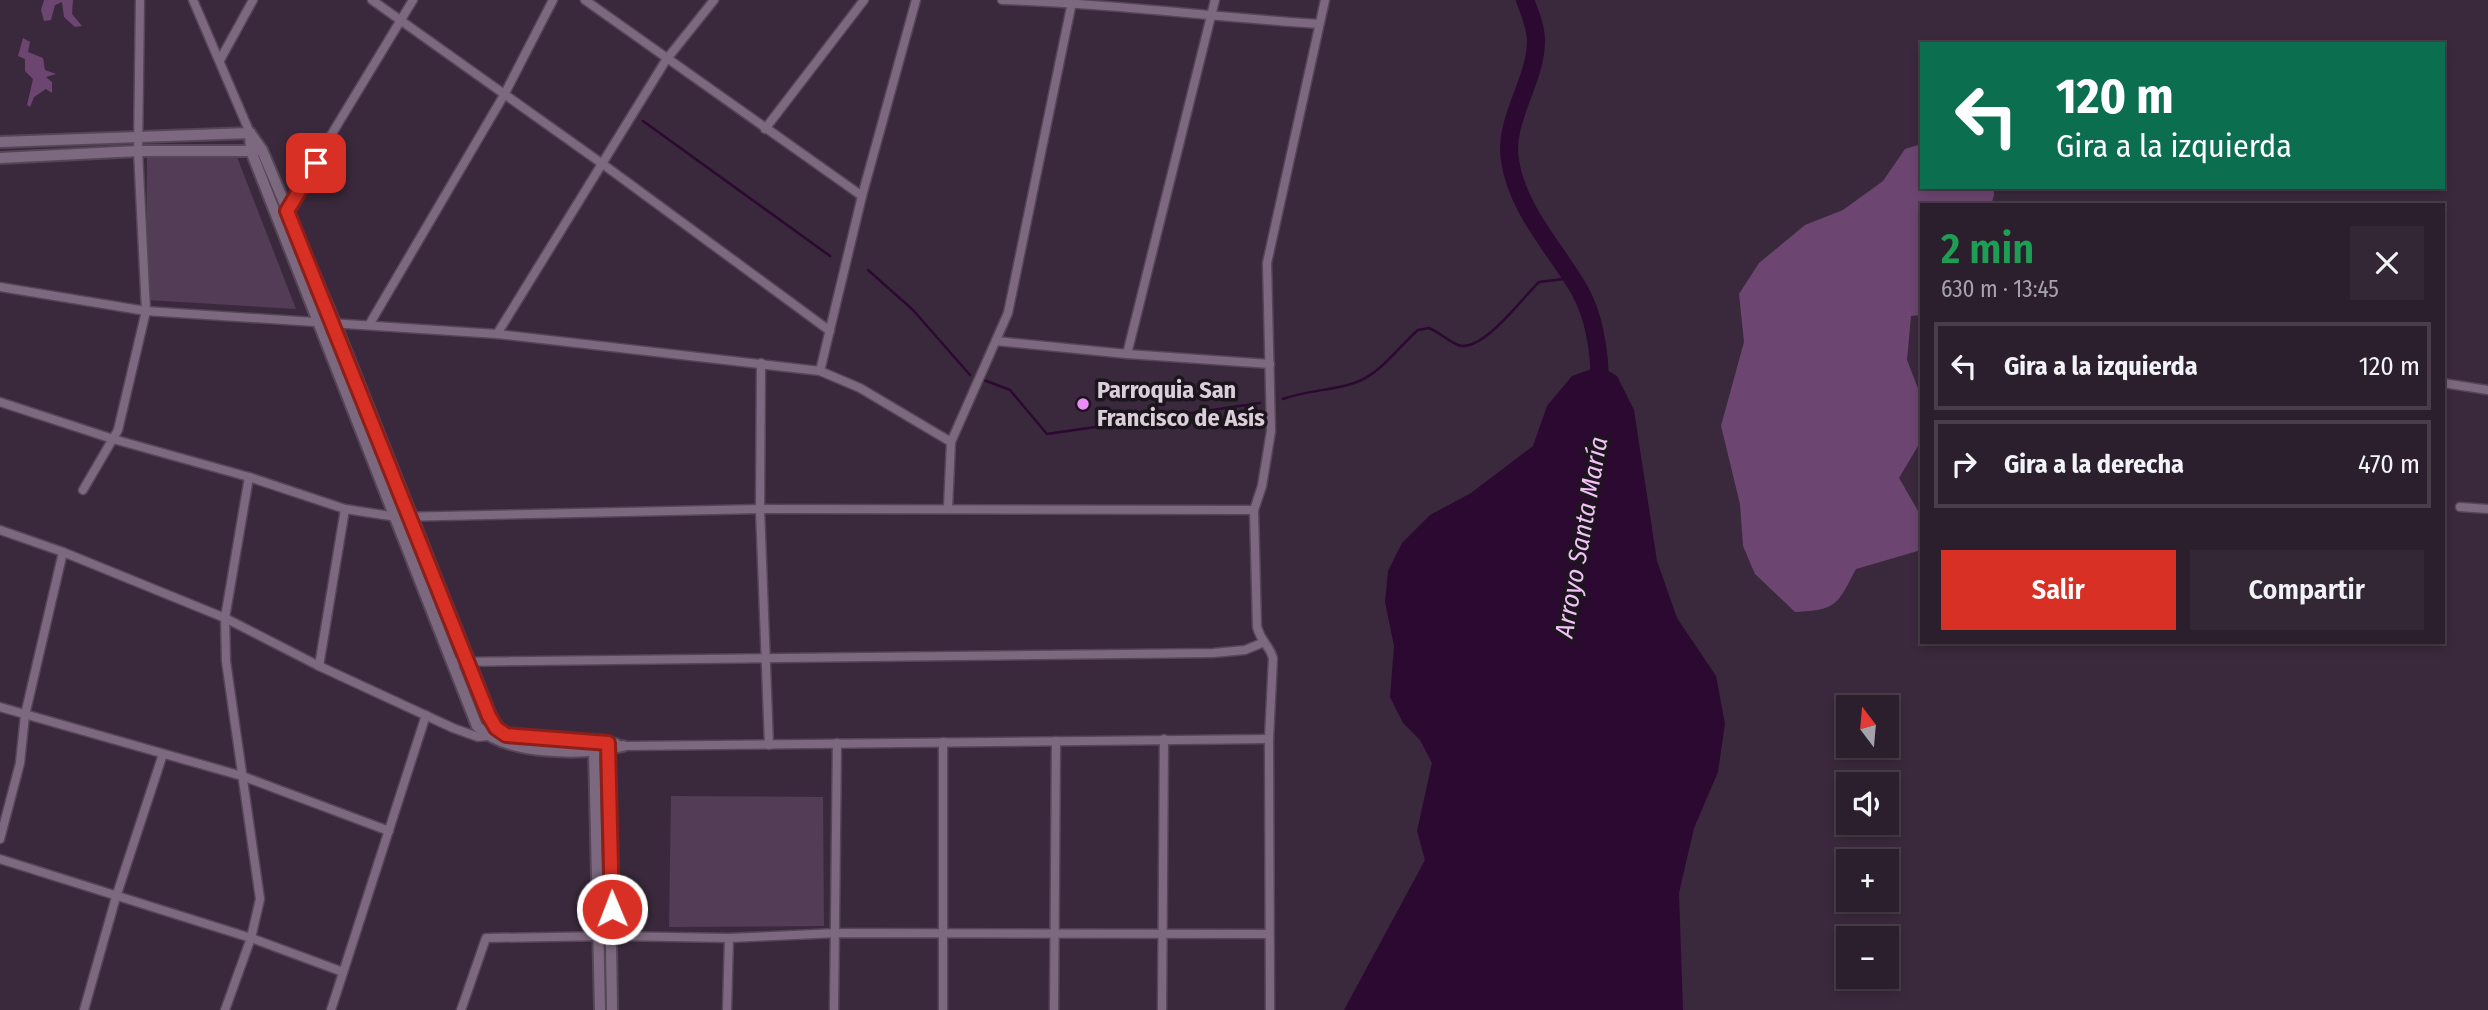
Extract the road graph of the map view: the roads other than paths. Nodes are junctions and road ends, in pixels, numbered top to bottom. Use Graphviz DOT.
graph roads {
  1 [pos="140,0"];
  2 [pos="192,0"];
  3 [pos="253,0"];
  4 [pos="372,0"];
  5 [pos="413,0"];
  6 [pos="553,0"];
  7 [pos="585,0"];
  8 [pos="714,0"];
  9 [pos="864,0"];
  10 [pos="916,0"];
  11 [pos="1002,0"];
  12 [pos="1214,0"];
  13 [pos="1325,0"];
  14 [pos="1072,2"];
  15 [pos="1100,2"];
  16 [pos="1211,17"];
  17 [pos="400,21"];
  18 [pos="1319,24"];
  19 [pos="220,60"];
  20 [pos="666,60"];
  21 [pos="504,95"];
  22 [pos="765,129"];
  23 [pos="250,133"];
  24 [pos="138,135"];
  25 [pos="0,142"];
  26 [pos="251,150"];
  27 [pos="138,151"];
  28 [pos="263,152"];
  29 [pos="0,158"];
  30 [pos="604,165"];
  31 [pos="862,196"];
  32 [pos="287,211"];
  33 [pos="279,221"];
  34 [pos="0,287"];
  35 [pos="146,311"];
  36 [pos="320,323"];
  37 [pos="335,323"];
  38 [pos="369,325"];
  39 [pos="830,331"];
  40 [pos="497,334"];
  41 [pos="996,341"];
  42 [pos="1127,354"];
  43 [pos="761,363"];
  44 [pos="1270,363"];
  45 [pos="820,371"];
  46 [pos="2445,383"];
  47 [pos="2488,390"];
  48 [pos="0,402"];
  49 [pos="113,439"];
  50 [pos="951,442"];
  51 [pos="249,477"];
  52 [pos="83,490"];
  53 [pos="2460,507"];
  54 [pos="948,508"];
  55 [pos="345,509"];
  56 [pos="760,509"];
  57 [pos="2488,509"];
  58 [pos="1254,510"];
  59 [pos="411,516"];
  60 [pos="397,517"];
  61 [pos="0,530"];
  62 [pos="63,552"];
  63 [pos="225,618"];
  64 [pos="1262,643"];
  65 [pos="768,657"];
  66 [pos="454,662"];
  67 [pos="469,662"];
  68 [pos="319,666"];
  69 [pos="0,707"];
  70 [pos="25,715"];
  71 [pos="426,715"];
  72 [pos="488,736"];
  73 [pos="1164,739"];
  74 [pos="1269,739"];
  75 [pos="1056,741"];
  76 [pos="943,742"];
  77 [pos="837,743"];
  78 [pos="769,745"];
  79 [pos="608,746"];
  80 [pos="623,746"];
  81 [pos="594,747"];
  82 [pos="163,754"];
  83 [pos="242,776"];
  84 [pos="389,831"];
  85 [pos="0,839"];
  86 [pos="0,859"];
  87 [pos="116,897"];
  88 [pos="837,933"];
  89 [pos="1054,933"];
  90 [pos="1162,933"];
  91 [pos="944,934"];
  92 [pos="1269,934"];
  93 [pos="599,936"];
  94 [pos="612,936"];
  95 [pos="251,938"];
  96 [pos="729,938"];
  97 [pos="343,972"];
  98 [pos="84,1010"];
  99 [pos="225,1010"];
  100 [pos="331,1010"];
  101 [pos="461,1010"];
  102 [pos="600,1010"];
  103 [pos="612,1010"];
  104 [pos="727,1010"];
  105 [pos="834,1010"];
  106 [pos="943,1010"];
  107 [pos="1054,1010"];
  108 [pos="1162,1010"];
  109 [pos="1270,1010"];
  1 -- 24 [label="street"];
  2 -- 19 [label="street"];
  3 -- 19 [label="street"];
  4 -- 17 [label="street"];
  5 -- 17 [label="street"];
  6 -- 21 [label="street"];
  7 -- 20 [label="street"];
  8 -- 20 [label="street"];
  9 -- 22 [label="street"];
  10 -- 31 [label="street"];
  11 -- 14 [label="street"];
  12 -- 16 [label="street"];
  13 -- 18 [label="street"];
  14 -- 15 [label="street"];
  14 -- 41 [label="street"];
  15 -- 16 [label="street"];
  16 -- 18 [label="street"];
  16 -- 42 [label="street"];
  17 -- 21 [label="street"];
  17 -- 32 [label="street"];
  18 -- 44 [label="street"];
  19 -- 23 [label="street"];
  20 -- 22 [label="street"];
  20 -- 30 [label="street"];
  21 -- 30 [label="street"];
  21 -- 38 [label="street"];
  22 -- 31 [label="street"];
  23 -- 24 [label="street"];
  23 -- 26 [label="street"];
  23 -- 28 [label="street"];
  24 -- 25 [label="street"];
  24 -- 27 [label="street"];
  26 -- 27 [label="street"];
  26 -- 28 [label="street"];
  26 -- 33 [label="street"];
  27 -- 29 [label="street"];
  27 -- 35 [label="street"];
  28 -- 32 [label="street"];
  30 -- 39 [label="street"];
  30 -- 40 [label="street"];
  31 -- 39 [label="street"];
  32 -- 33 [label="street"];
  32 -- 37 [label="street"];
  33 -- 36 [label="street"];
  34 -- 35 [label="street"];
  35 -- 36 [label="street"];
  35 -- 49 [label="street"];
  36 -- 37 [label="street"];
  36 -- 60 [label="street"];
  37 -- 38 [label="street"];
  37 -- 59 [label="street"];
  38 -- 40 [label="street"];
  39 -- 45 [label="street"];
  40 -- 43 [label="street"];
  41 -- 42 [label="street"];
  41 -- 50 [label="street"];
  42 -- 44 [label="street"];
  43 -- 45 [label="street"];
  43 -- 56 [label="street"];
  44 -- 58 [label="street"];
  45 -- 50 [label="street"];
  46 -- 47 [label="street"];
  48 -- 49 [label="street"];
  49 -- 51 [label="street"];
  49 -- 52 [label="street"];
  50 -- 54 [label="street"];
  51 -- 55 [label="street"];
  51 -- 63 [label="street"];
  53 -- 57 [label="street"];
  54 -- 56 [label="street"];
  54 -- 58 [label="street"];
  55 -- 60 [label="street"];
  55 -- 68 [label="street"];
  56 -- 59 [label="street"];
  56 -- 65 [label="street"];
  58 -- 64 [label="street"];
  59 -- 60 [label="street"];
  59 -- 67 [label="street"];
  60 -- 66 [label="street"];
  61 -- 62 [label="street"];
  62 -- 63 [label="street"];
  62 -- 70 [label="street"];
  63 -- 68 [label="street"];
  63 -- 83 [label="street"];
  64 -- 65 [label="street"];
  64 -- 74 [label="street"];
  65 -- 67 [label="street"];
  65 -- 78 [label="street"];
  66 -- 67 [label="street"];
  66 -- 72 [label="street"];
  67 -- 81 [label="street"];
  68 -- 71 [label="street"];
  69 -- 70 [label="street"];
  70 -- 82 [label="street"];
  70 -- 85 [label="street"];
  71 -- 72 [label="street"];
  71 -- 84 [label="street"];
  72 -- 81 [label="street"];
  73 -- 74 [label="street"];
  73 -- 75 [label="street"];
  73 -- 90 [label="street"];
  74 -- 92 [label="street"];
  75 -- 76 [label="street"];
  75 -- 89 [label="street"];
  76 -- 77 [label="street"];
  76 -- 91 [label="street"];
  77 -- 78 [label="street"];
  77 -- 88 [label="street"];
  78 -- 80 [label="street"];
  79 -- 80 [label="street"];
  79 -- 81 [label="street"];
  79 -- 94 [label="street"];
  81 -- 93 [label="street"];
  82 -- 83 [label="street"];
  82 -- 87 [label="street"];
  83 -- 84 [label="street"];
  83 -- 95 [label="street"];
  84 -- 97 [label="street"];
  86 -- 87 [label="street"];
  87 -- 95 [label="street"];
  87 -- 98 [label="street"];
  88 -- 91 [label="street"];
  88 -- 96 [label="street"];
  88 -- 105 [label="street"];
  89 -- 90 [label="street"];
  89 -- 91 [label="street"];
  89 -- 107 [label="street"];
  90 -- 92 [label="street"];
  90 -- 108 [label="street"];
  91 -- 106 [label="street"];
  92 -- 109 [label="street"];
  93 -- 94 [label="street"];
  93 -- 101 [label="street"];
  93 -- 102 [label="street"];
  94 -- 96 [label="street"];
  94 -- 103 [label="street"];
  95 -- 97 [label="street"];
  95 -- 99 [label="street"];
  96 -- 104 [label="street"];
  97 -- 100 [label="street"];
}
